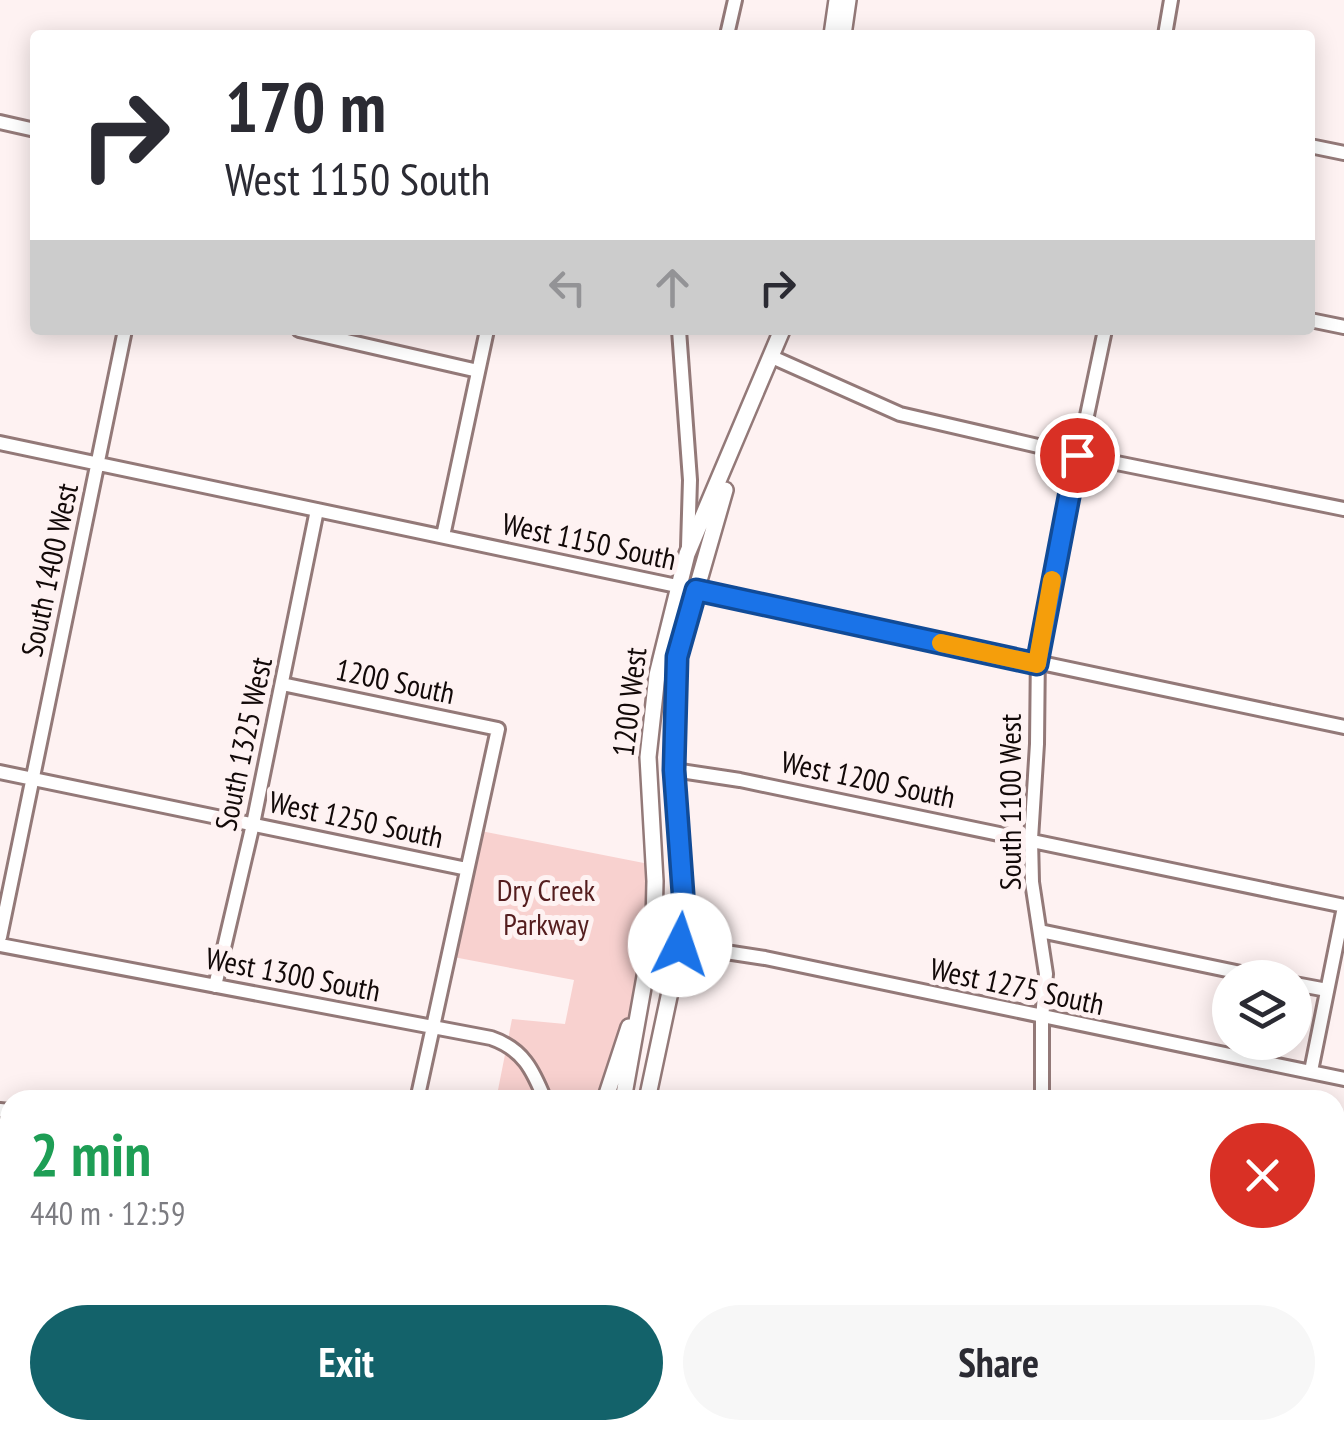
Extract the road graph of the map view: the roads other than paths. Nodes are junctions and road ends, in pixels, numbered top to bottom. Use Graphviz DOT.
graph roads {
  1 [pos="735,0"];
  2 [pos="837,0"];
  3 [pos="848,0"];
  4 [pos="1172,0"];
  5 [pos="729,30"];
  6 [pos="833,30"];
  7 [pos="844,30"];
  8 [pos="1165,30"];
  9 [pos="0,122"];
  10 [pos="30,129"];
  11 [pos="1315,147"];
  12 [pos="1344,152"];
  13 [pos="1315,321"];
  14 [pos="1344,327"];
  15 [pos="124,335"];
  16 [pos="324,335"];
  17 [pos="485,335"];
  18 [pos="678,335"];
  19 [pos="781,335"];
  20 [pos="789,335"];
  21 [pos="1104,335"];
  22 [pos="776,359"];
  23 [pos="478,370"];
  24 [pos="0,443"];
  25 [pos="1077,455"];
  26 [pos="98,465"];
  27 [pos="1344,509"];
  28 [pos="317,510"];
  29 [pos="443,536"];
  30 [pos="688,554"];
  31 [pos="678,587"];
  32 [pos="696,590"];
  33 [pos="1037,664"];
  34 [pos="282,684"];
  35 [pos="1344,727"];
  36 [pos="674,770"];
  37 [pos="0,772"];
  38 [pos="32,780"];
  39 [pos="253,824"];
  40 [pos="1031,839"];
  41 [pos="467,870"];
  42 [pos="1344,906"];
  43 [pos="1040,932"];
  44 [pos="0,937"];
  45 [pos="0,945"];
  46 [pos="680,945"];
  47 [pos="1212,967"];
  48 [pos="215,986"];
  49 [pos="1312,987"];
  50 [pos="1327,990"];
  51 [pos="638,1005"];
  52 [pos="1042,1018"];
  53 [pos="432,1027"];
  54 [pos="1311,1071"];
  55 [pos="1344,1079"];
  56 [pos="419,1090"];
  57 [pos="541,1090"];
  58 [pos="608,1090"];
  59 [pos="625,1090"];
  60 [pos="649,1090"];
  61 [pos="1042,1090"];
  1 -- 5 [label="street"];
  2 -- 6 [label="street"];
  3 -- 7 [label="street"];
  4 -- 8 [label="street"];
  9 -- 10 [label="street"];
  11 -- 12 [label="street"];
  13 -- 14 [label="street"];
  15 -- 26 [label="street, South 1400 West"];
  16 -- 23 [label="street"];
  17 -- 23 [label="street"];
  18 -- 30 [label="street"];
  19 -- 22 [label="street, 1200 West"];
  20 -- 22 [label="street, 1200 West"];
  21 -- 25 [label="street, South 1100 West"];
  22 -- 25 [label="street"];
  22 -- 30 [label="street, 1200 West"];
  22 -- 32 [label="street, 1200 West"];
  23 -- 29 [label="street"];
  24 -- 26 [label="street, West 1150 South"];
  25 -- 27 [label="street"];
  25 -- 33 [label="street, South 1100 West"];
  26 -- 28 [label="street, West 1150 South"];
  26 -- 38 [label="street, South 1400 West"];
  28 -- 29 [label="street, West 1150 South"];
  28 -- 34 [label="street, South 1325 West"];
  29 -- 31 [label="street, West 1150 South"];
  30 -- 31 [label="street, 1200 West"];
  31 -- 32 [label="street, West 1150 South"];
  31 -- 51 [label="street, 1200 West"];
  32 -- 33 [label="street, West 1150 South"];
  32 -- 36 [label="street, 1200 West"];
  33 -- 35 [label="street, West 1150 South"];
  33 -- 40 [label="street, South 1100 West"];
  34 -- 39 [label="street, South 1325 West"];
  34 -- 41 [label="street, 1200 South"];
  36 -- 40 [label="street, West 1200 South"];
  36 -- 46 [label="street, 1200 West"];
  37 -- 38 [label="street, West 1250 South"];
  38 -- 39 [label="street, West 1250 South"];
  38 -- 44 [label="street, South 1400 West"];
  39 -- 41 [label="street, West 1250 South"];
  39 -- 48 [label="street, South 1325 West"];
  40 -- 42 [label="street, West 1200 South"];
  40 -- 43 [label="street, South 1100 West"];
  41 -- 53 [label="street"];
  42 -- 50 [label="street"];
  43 -- 47 [label="street"];
  43 -- 52 [label="street, South 1100 West"];
  45 -- 48 [label="street, West 1300 South"];
  46 -- 52 [label="street, West 1275 South"];
  46 -- 60 [label="street, 1200 West"];
  48 -- 53 [label="street, West 1300 South"];
  49 -- 50 [label="street"];
  50 -- 54 [label="street"];
  51 -- 58 [label="street"];
  51 -- 59 [label="street, 1200 West"];
  52 -- 54 [label="street, West 1275 South"];
  52 -- 61 [label="street, South 1100 West"];
  53 -- 56 [label="street"];
  53 -- 57 [label="street, West 1300 South"];
  54 -- 55 [label="street, West 1275 South"];
}
